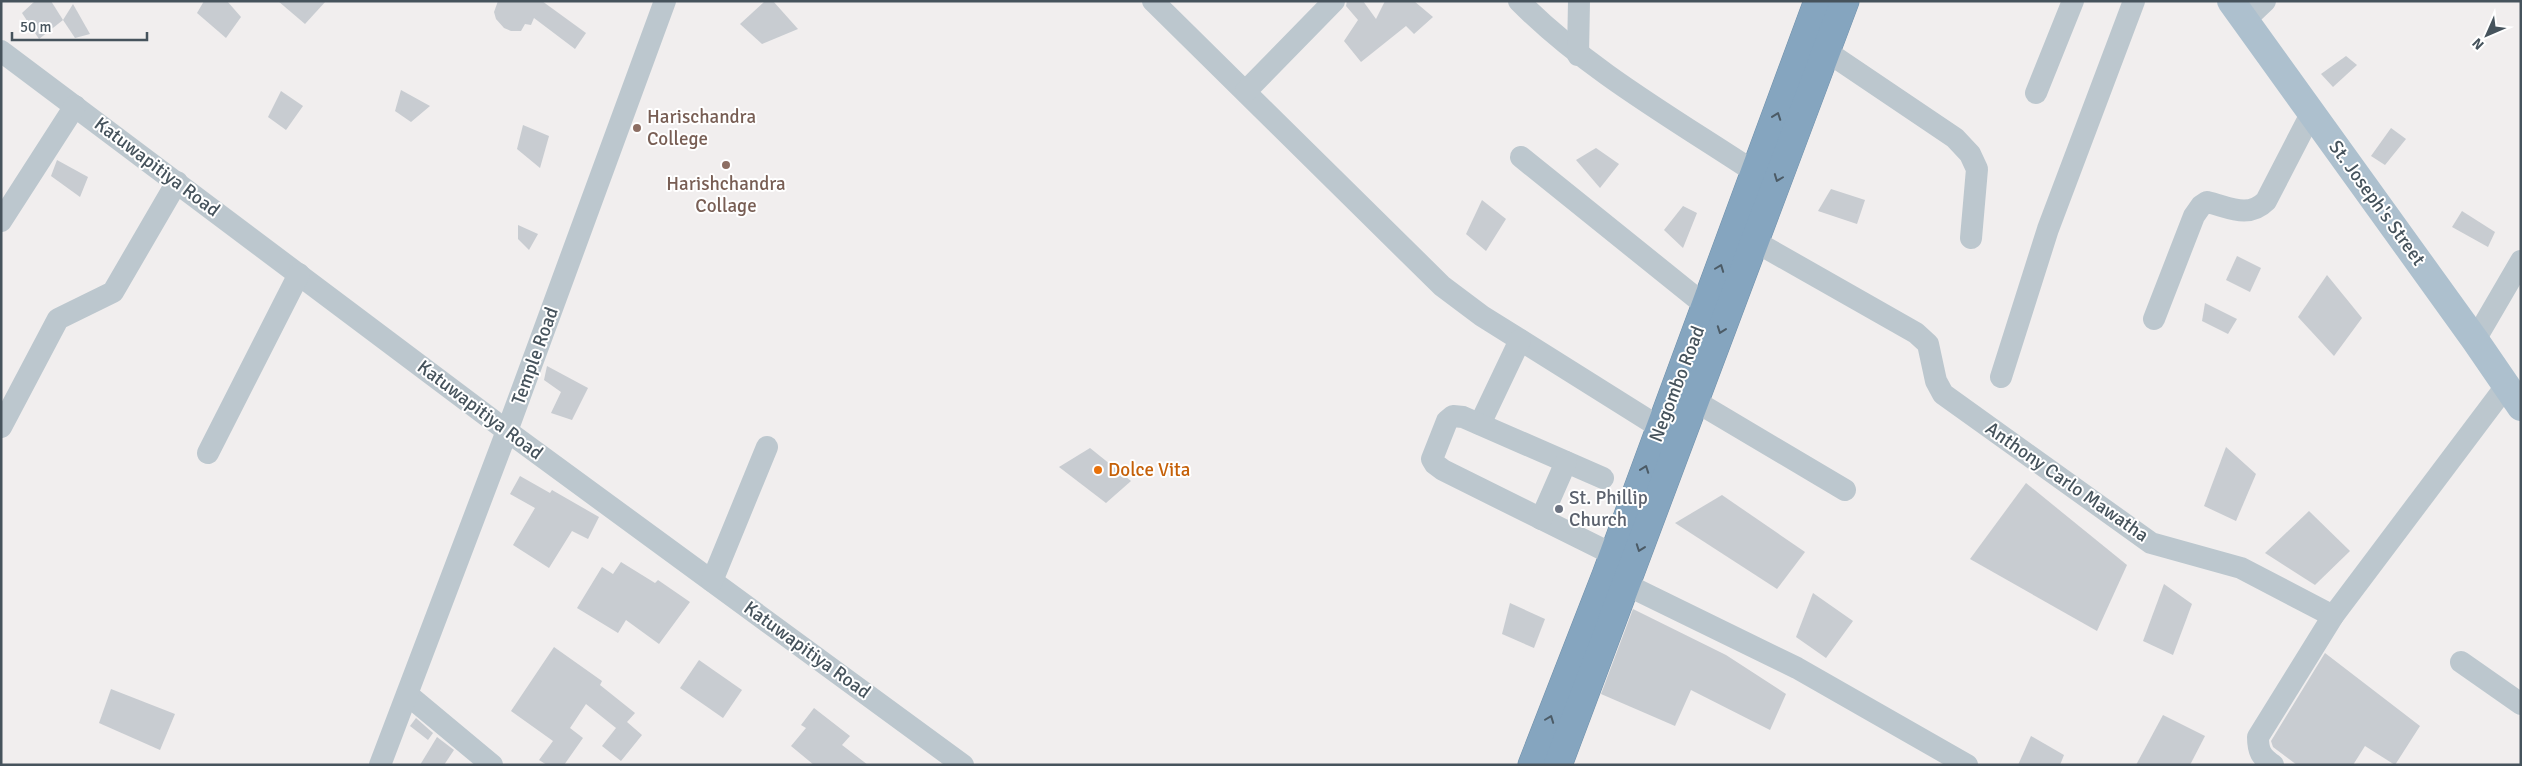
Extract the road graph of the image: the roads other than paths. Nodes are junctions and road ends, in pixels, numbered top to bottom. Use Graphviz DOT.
graph roads {
  1 [pos="665,1"];
  2 [pos="1153,1"];
  3 [pos="1334,1"];
  4 [pos="1519,1"];
  5 [pos="1579,1"];
  6 [pos="1818,1"];
  7 [pos="1845,1"];
  8 [pos="2073,1"];
  9 [pos="2134,1"];
  10 [pos="2265,1"];
  11 [pos="2238,10"];
  12 [pos="1,51"];
  13 [pos="1826,51"];
  14 [pos="1578,55"];
  15 [pos="1246,91"];
  16 [pos="2036,92"];
  17 [pos="75,106"];
  18 [pos="2312,112"];
  19 [pos="1521,157"];
  20 [pos="1756,173"];
  21 [pos="177,182"];
  22 [pos="1,221"];
  23 [pos="1971,238"];
  24 [pos="1754,241"];
  25 [pos="2521,262"];
  26 [pos="299,274"];
  27 [pos="1706,306"];
  28 [pos="2154,319"];
  29 [pos="1520,340"];
  30 [pos="2475,340"];
  31 [pos="2001,377"];
  32 [pos="2513,396"];
  33 [pos="1695,401"];
  34 [pos="1480,424"];
  35 [pos="1,427"];
  36 [pos="507,431"];
  37 [pos="1670,434"];
  38 [pos="767,447"];
  39 [pos="208,453"];
  40 [pos="1566,462"];
  41 [pos="1603,478"];
  42 [pos="1845,490"];
  43 [pos="1541,519"];
  44 [pos="1614,555"];
  45 [pos="712,581"];
  46 [pos="1626,585"];
  47 [pos="2333,616"];
  48 [pos="2461,662"];
  49 [pos="408,695"];
  50 [pos="2521,704"];
  51 [pos="1960,763"];
  52 [pos="380,765"];
  53 [pos="492,765"];
  54 [pos="963,765"];
  55 [pos="1532,765"];
  56 [pos="1558,765"];
  57 [pos="2273,765"];
  1 -- 36 [label="street, Temple Road"];
  2 -- 15 [label="street"];
  3 -- 15 [label="street"];
  4 -- 14 [label="street"];
  5 -- 14 [label="street"];
  20 -- 6 [label="highway, Negombo Road, one-way"];
  7 -- 13 [label="highway, Negombo Road"];
  8 -- 16 [label="street"];
  9 -- 31 [label="street"];
  10 -- 11 [label="street"];
  11 -- 18 [label="main road, St. Joseph's Street"];
  12 -- 17 [label="street, Katuwapitiya Road"];
  13 -- 23 [label="street"];
  13 -- 24 [label="highway, Negombo Road, one-way"];
  14 -- 20 [label="street"];
  15 -- 29 [label="street"];
  17 -- 21 [label="street, Katuwapitiya Road"];
  17 -- 22 [label="street"];
  18 -- 28 [label="street"];
  18 -- 30 [label="main road, St. Joseph's Street"];
  19 -- 27 [label="street"];
  27 -- 20 [label="highway, Negombo Road, one-way"];
  21 -- 26 [label="street, Katuwapitiya Road"];
  21 -- 35 [label="street"];
  24 -- 33 [label="highway, Negombo Road, one-way"];
  24 -- 47 [label="street, Anthony Carlo Mawatha"];
  25 -- 30 [label="street"];
  26 -- 36 [label="street, Katuwapitiya Road"];
  26 -- 39 [label="street"];
  27 -- 37 [label="highway, Negombo Road"];
  29 -- 34 [label="street"];
  29 -- 37 [label="street"];
  30 -- 32 [label="main road, St. Joseph's Street"];
  32 -- 47 [label="street"];
  33 -- 37 [label="highway, Negombo Road"];
  33 -- 42 [label="street"];
  34 -- 40 [label="street"];
  34 -- 43 [label="street"];
  36 -- 45 [label="street, Katuwapitiya Road"];
  36 -- 49 [label="street, Temple Road"];
  44 -- 37 [label="highway, Negombo Road, one-way"];
  37 -- 46 [label="highway, Negombo Road, one-way"];
  38 -- 45 [label="street"];
  40 -- 41 [label="street"];
  40 -- 43 [label="street"];
  43 -- 44 [label="street"];
  55 -- 44 [label="highway, Negombo Road, one-way"];
  45 -- 54 [label="street, Katuwapitiya Road"];
  46 -- 51 [label="street"];
  46 -- 56 [label="highway, Negombo Road"];
  47 -- 57 [label="street"];
  48 -- 50 [label="street"];
  49 -- 52 [label="street, Temple Road"];
  49 -- 53 [label="street"];
}
